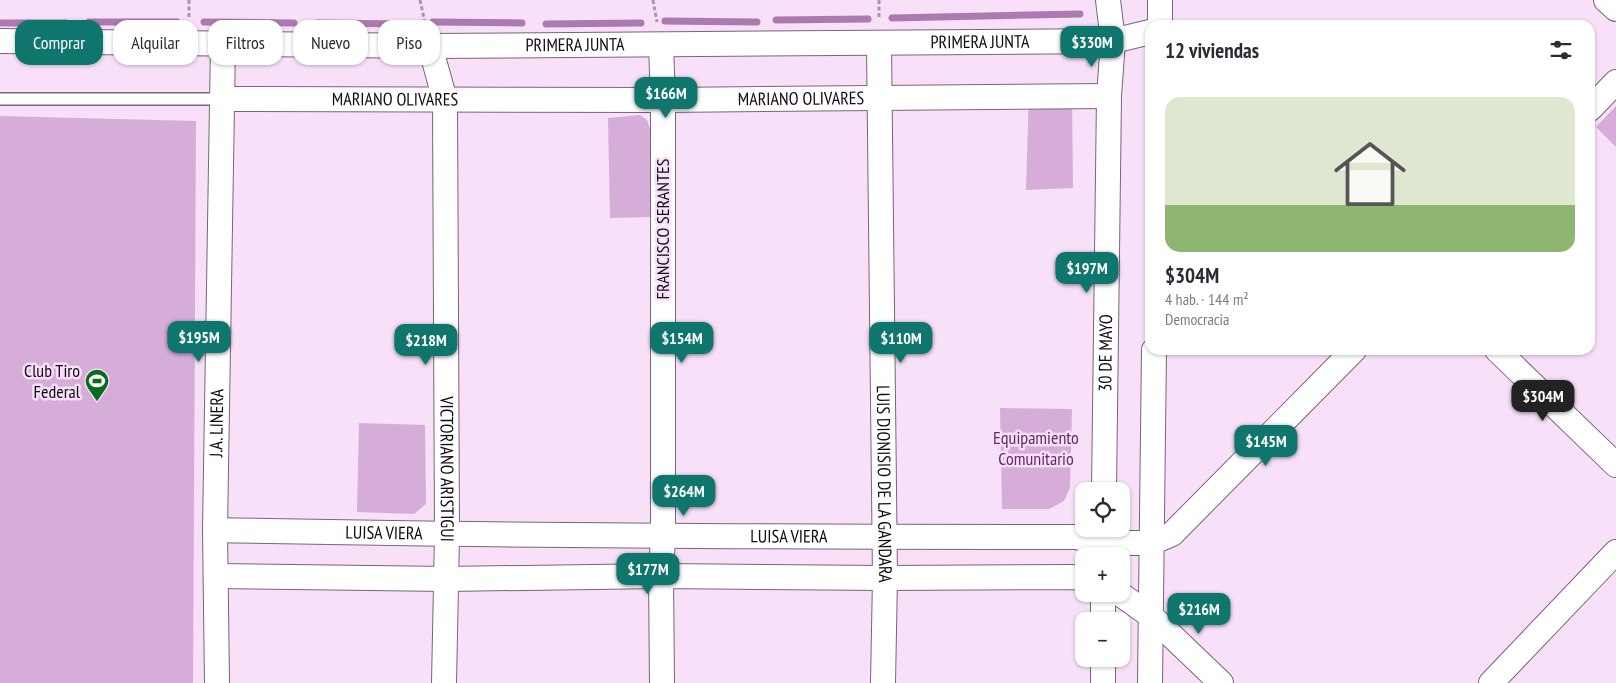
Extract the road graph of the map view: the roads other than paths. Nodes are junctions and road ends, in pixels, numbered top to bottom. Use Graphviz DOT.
graph roads {
  1 [pos="1108,0"];
  2 [pos="1160,0"];
  3 [pos="1606,0"];
  4 [pos="1616,9"];
  5 [pos="1160,20"];
  6 [pos="1145,33"];
  7 [pos="0,41"];
  8 [pos="1113,42"];
  9 [pos="208,43"];
  10 [pos="283,44"];
  11 [pos="879,44"];
  12 [pos="378,45"];
  13 [pos="661,45"];
  14 [pos="440,46"];
  15 [pos="223,65"];
  16 [pos="435,65"];
  17 [pos="1616,82"];
  18 [pos="1109,96"];
  19 [pos="879,98"];
  20 [pos="0,99"];
  21 [pos="222,99"];
  22 [pos="445,100"];
  23 [pos="663,100"];
  24 [pos="1595,104"];
  25 [pos="1154,355"];
  26 [pos="1349,355"];
  27 [pos="1502,355"];
  28 [pos="1616,465"];
  29 [pos="1104,482"];
  30 [pos="215,530"];
  31 [pos="447,535"];
  32 [pos="663,537"];
  33 [pos="884,537"];
  34 [pos="1103,543"];
  35 [pos="1151,543"];
  36 [pos="1616,552"];
  37 [pos="216,576"];
  38 [pos="661,576"];
  39 [pos="885,578"];
  40 [pos="1075,578"];
  41 [pos="446,579"];
  42 [pos="1130,601"];
  43 [pos="1150,616"];
  44 [pos="1103,667"];
  45 [pos="217,683"];
  46 [pos="444,683"];
  47 [pos="662,683"];
  48 [pos="883,683"];
  49 [pos="1103,683"];
  50 [pos="1150,683"];
  51 [pos="1221,683"];
  52 [pos="1490,683"];
  1 -- 8 [label="street, 30 DE MAYO"];
  2 -- 5 [label="street"];
  3 -- 4 [label="street"];
  6 -- 8 [label="street, PRIMERA JUNTA"];
  7 -- 9 [label="street, PRIMERA JUNTA"];
  8 -- 11 [label="street, PRIMERA JUNTA"];
  8 -- 18 [label="street, 30 DE MAYO"];
  10 -- 12 [label="street, PRIMERA JUNTA"];
  11 -- 13 [label="street, PRIMERA JUNTA"];
  11 -- 19 [label="street, LUIS DIONISIO DE LA GANDARA"];
  13 -- 14 [label="street, PRIMERA JUNTA"];
  13 -- 23 [label="street, FRANCISCO SERANTES"];
  15 -- 21 [label="street, J.A. LINERA"];
  16 -- 22 [label="street, VICTORIANO ARISTIGUI"];
  17 -- 24 [label="street"];
  18 -- 19 [label="street, MARIANO OLIVARES"];
  18 -- 29 [label="street, 30 DE MAYO"];
  19 -- 23 [label="street, MARIANO OLIVARES"];
  19 -- 33 [label="street, LUIS DIONISIO DE LA GANDARA"];
  20 -- 21 [label="lane"];
  21 -- 22 [label="street, MARIANO OLIVARES"];
  21 -- 30 [label="street, J.A. LINERA"];
  22 -- 23 [label="street, MARIANO OLIVARES"];
  22 -- 31 [label="street, VICTORIANO ARISTIGUI"];
  23 -- 32 [label="street, FRANCISCO SERANTES"];
  25 -- 35 [label="street"];
  26 -- 35 [label="street"];
  27 -- 28 [label="street"];
  30 -- 31 [label="street, LUISA VIERA"];
  30 -- 37 [label="street, J.A. LINERA"];
  31 -- 32 [label="street, LUISA VIERA"];
  31 -- 41 [label="street, VICTORIANO ARISTIGUI"];
  32 -- 33 [label="street, LUISA VIERA"];
  32 -- 38 [label="street, FRANCISCO SERANTES"];
  33 -- 34 [label="street, LUISA VIERA"];
  33 -- 39 [label="street, LUIS DIONISIO DE LA GANDARA"];
  34 -- 35 [label="street, LUISA VIERA"];
  35 -- 43 [label="street"];
  36 -- 52 [label="street"];
  37 -- 41 [label="street"];
  37 -- 45 [label="street, J.A. LINERA"];
  38 -- 39 [label="street"];
  38 -- 41 [label="street"];
  38 -- 47 [label="street, FRANCISCO SERANTES"];
  39 -- 40 [label="street"];
  39 -- 48 [label="street, LUIS DIONISIO DE LA GANDARA"];
  41 -- 46 [label="street, VICTORIANO ARISTIGUI"];
  42 -- 43 [label="street"];
  43 -- 50 [label="street"];
  43 -- 51 [label="street"];
  44 -- 49 [label="street"];
}
